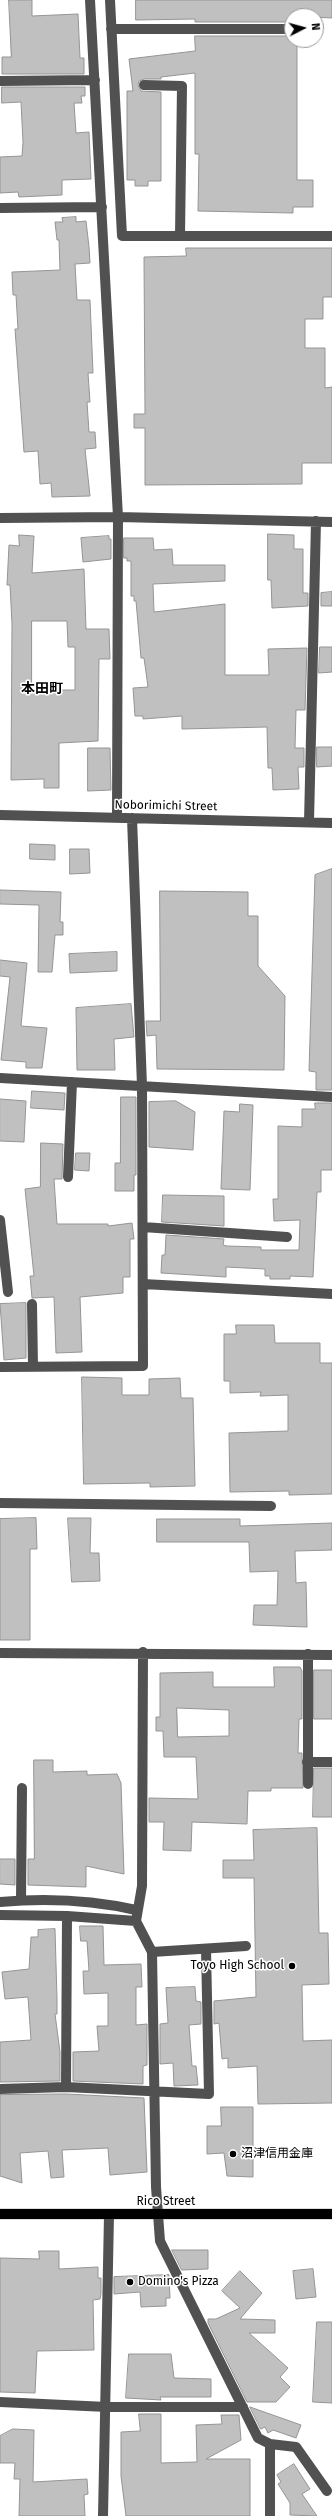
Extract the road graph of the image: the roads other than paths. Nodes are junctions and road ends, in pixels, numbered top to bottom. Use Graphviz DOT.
graph roads {
  1 [pos="90,0"];
  2 [pos="110,0"];
  3 [pos="284,29"];
  4 [pos="111,30"];
  5 [pos="95,80"];
  6 [pos="0,81"];
  7 [pos="144,85"];
  8 [pos="102,207"];
  9 [pos="0,208"];
  10 [pos="180,236"];
  11 [pos="332,236"];
  12 [pos="118,517"];
  13 [pos="0,518"];
  14 [pos="316,521"];
  15 [pos="332,522"];
  16 [pos="0,815"];
  17 [pos="117,817"];
  18 [pos="132,818"];
  19 [pos="309,822"];
  20 [pos="332,823"];
  21 [pos="0,1078"];
  22 [pos="72,1082"];
  23 [pos="142,1086"];
  24 [pos="332,1097"];
  25 [pos="68,1177"];
  26 [pos="0,1220"];
  27 [pos="143,1227"];
  28 [pos="287,1238"];
  29 [pos="143,1284"];
  30 [pos="8,1292"];
  31 [pos="332,1294"];
  32 [pos="32,1304"];
  33 [pos="0,1367"];
  34 [pos="33,1367"];
  35 [pos="0,1503"];
  36 [pos="271,1506"];
  37 [pos="143,1652"];
  38 [pos="0,1653"];
  39 [pos="308,1654"];
  40 [pos="332,1655"];
  41 [pos="307,1762"];
  42 [pos="332,1762"];
  43 [pos="308,1784"];
  44 [pos="22,1788"];
  45 [pos="21,1900"];
  46 [pos="0,1902"];
  47 [pos="136,1910"];
  48 [pos="0,1915"];
  49 [pos="67,1916"];
  50 [pos="136,1921"];
  51 [pos="246,1946"];
  52 [pos="206,1949"];
  53 [pos="152,1952"];
  54 [pos="66,2087"];
  55 [pos="0,2089"];
  56 [pos="155,2091"];
  57 [pos="0,2214"];
  58 [pos="332,2214"];
  59 [pos="109,2215"];
  60 [pos="157,2215"];
  61 [pos="0,2402"];
  62 [pos="107,2407"];
  63 [pos="243,2407"];
  64 [pos="270,2444"];
  65 [pos="327,2491"];
  66 [pos="103,2516"];
  67 [pos="270,2516"];
  1 -- 5 [label="street"];
  2 -- 4 [label="street"];
  3 -- 4 [label="street"];
  4 -- 10 [label="street"];
  5 -- 6 [label="street"];
  5 -- 8 [label="street"];
  7 -- 10 [label="street"];
  8 -- 9 [label="street"];
  8 -- 12 [label="street"];
  10 -- 11 [label="street"];
  12 -- 13 [label="street"];
  12 -- 14 [label="street"];
  12 -- 17 [label="street"];
  14 -- 15 [label="street"];
  14 -- 19 [label="street"];
  16 -- 17 [label="street, Noborimichi Street"];
  17 -- 18 [label="street, Noborimichi Street"];
  18 -- 19 [label="street, Noborimichi Street"];
  18 -- 23 [label="street"];
  19 -- 20 [label="street, Noborimichi Street"];
  21 -- 22 [label="street"];
  22 -- 23 [label="street"];
  22 -- 25 [label="street"];
  23 -- 24 [label="street"];
  23 -- 27 [label="street"];
  26 -- 30 [label="street"];
  27 -- 28 [label="street"];
  27 -- 29 [label="street"];
  29 -- 31 [label="street"];
  29 -- 34 [label="street"];
  32 -- 34 [label="street"];
  33 -- 34 [label="street"];
  35 -- 36 [label="street"];
  37 -- 38 [label="street"];
  37 -- 39 [label="street"];
  37 -- 47 [label="street"];
  39 -- 40 [label="street"];
  39 -- 41 [label="street"];
  41 -- 42 [label="street"];
  41 -- 43 [label="street"];
  44 -- 45 [label="street"];
  45 -- 46 [label="street"];
  45 -- 47 [label="street"];
  47 -- 50 [label="street"];
  48 -- 49 [label="street"];
  49 -- 50 [label="street"];
  49 -- 54 [label="street"];
  50 -- 53 [label="street"];
  51 -- 52 [label="street"];
  52 -- 53 [label="street"];
  52 -- 56 [label="street"];
  53 -- 56 [label="street"];
  54 -- 55 [label="street"];
  54 -- 56 [label="street"];
  56 -- 60 [label="street"];
  57 -- 59 [label="main road, Rico Street"];
  58 -- 60 [label="main road, Rico Street"];
  59 -- 60 [label="main road, Rico Street"];
  59 -- 62 [label="street"];
  60 -- 63 [label="street"];
  61 -- 62 [label="street"];
  62 -- 63 [label="street"];
  62 -- 66 [label="street"];
  63 -- 64 [label="street"];
  64 -- 65 [label="street"];
  64 -- 67 [label="street"];
}
